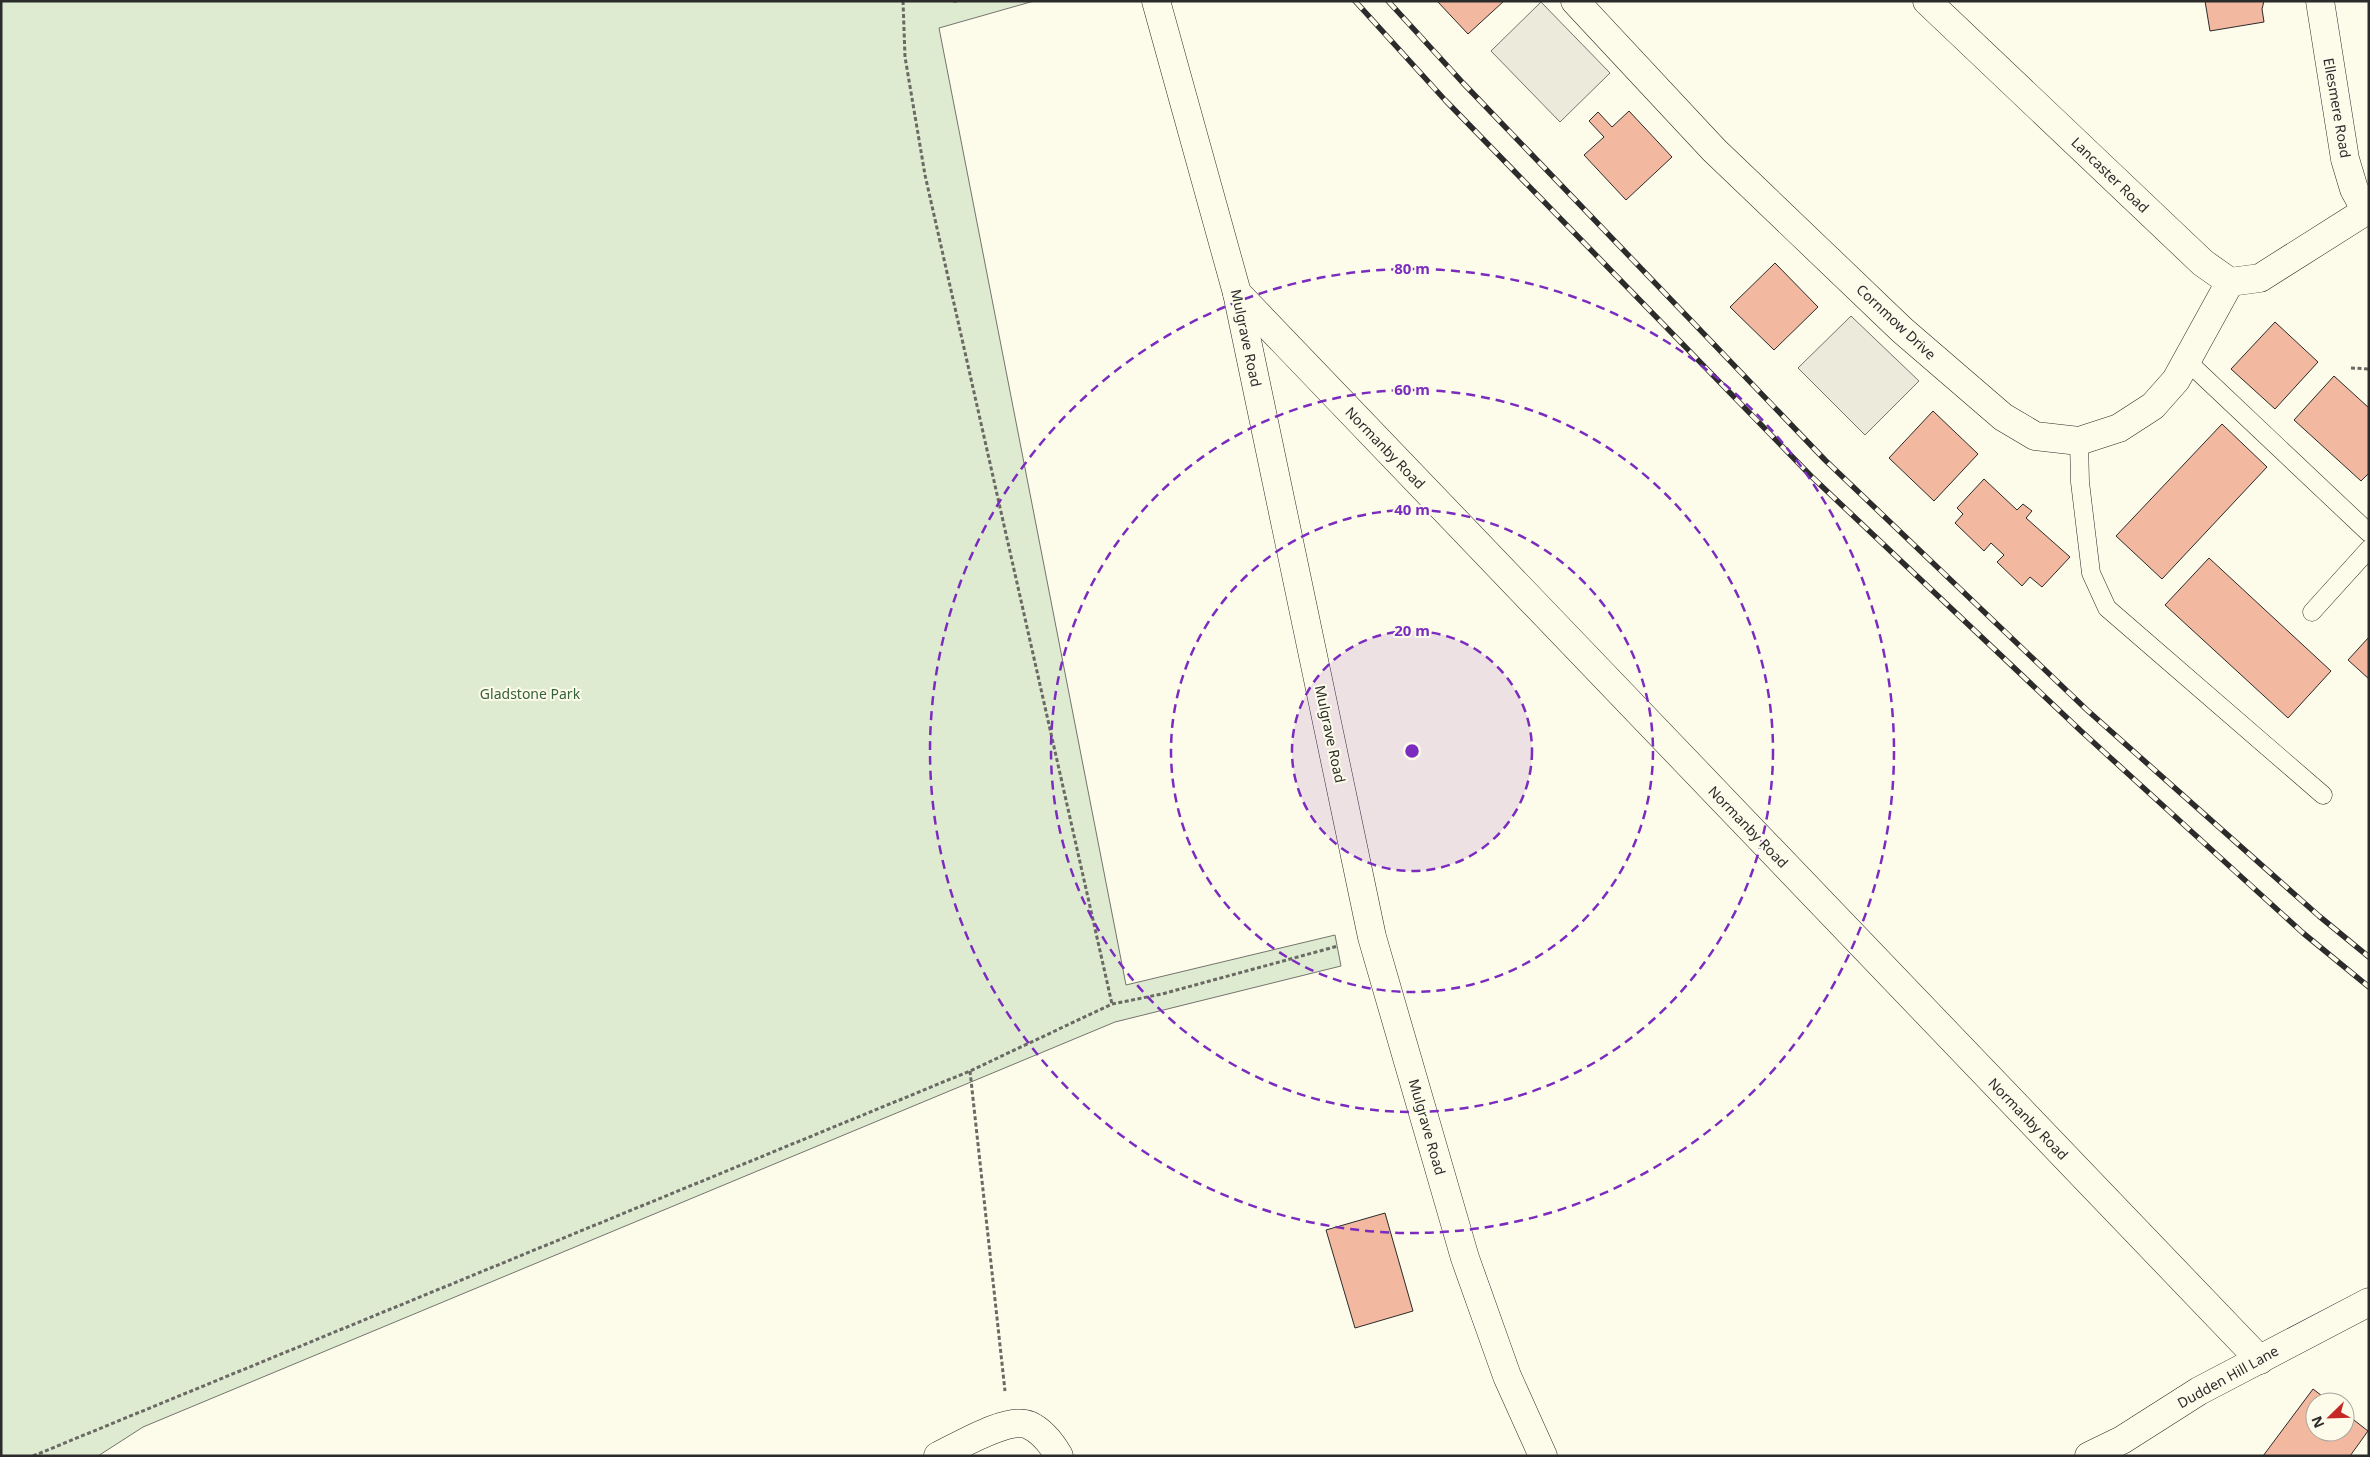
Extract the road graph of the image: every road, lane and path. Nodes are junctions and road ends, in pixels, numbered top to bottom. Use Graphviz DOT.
graph roads {
  1 [pos="903,1"];
  2 [pos="1156,1"];
  3 [pos="1575,1"];
  4 [pos="1927,1"];
  5 [pos="2320,1"];
  6 [pos="2367,210"];
  7 [pos="2230,282"];
  8 [pos="1237,293"];
  9 [pos="2187,361"];
  10 [pos="2351,368"];
  11 [pos="2369,369"];
  12 [pos="2079,441"];
  13 [pos="2369,533"];
  14 [pos="2369,549"];
  15 [pos="2312,612"];
  16 [pos="2322,796"];
  17 [pos="1372,937"];
  18 [pos="1112,1004"];
  19 [pos="970,1071"];
  20 [pos="2369,1302"];
  21 [pos="2260,1360"];
  22 [pos="1019,1424"];
  23 [pos="33,1456"];
  24 [pos="938,1456"];
  25 [pos="1059,1456"];
  26 [pos="1543,1456"];
  27 [pos="2090,1456"];
  1 -- 18 [label="path"];
  2 -- 8 [label="street, Mulgrave Road"];
  3 -- 12 [label="street, Cornmow Drive"];
  4 -- 7 [label="street, Lancaster Road"];
  5 -- 6 [label="street, Ellesmere Road"];
  6 -- 7 [label="street"];
  7 -- 9 [label="street, Cornmow Drive"];
  8 -- 17 [label="street, Mulgrave Road"];
  8 -- 21 [label="street, Normanby Road"];
  9 -- 12 [label="street, Cornmow Drive"];
  9 -- 13 [label="lane"];
  10 -- 11 [label="path"];
  12 -- 16 [label="lane"];
  14 -- 15 [label="lane"];
  17 -- 18 [label="path"];
  17 -- 26 [label="street, Mulgrave Road"];
  18 -- 19 [label="path"];
  19 -- 22 [label="path"];
  19 -- 23 [label="path"];
  20 -- 21 [label="street, Dudden Hill Lane"];
  21 -- 27 [label="street, Dudden Hill Lane"];
  22 -- 24 [label="street"];
  22 -- 25 [label="street"];
}
